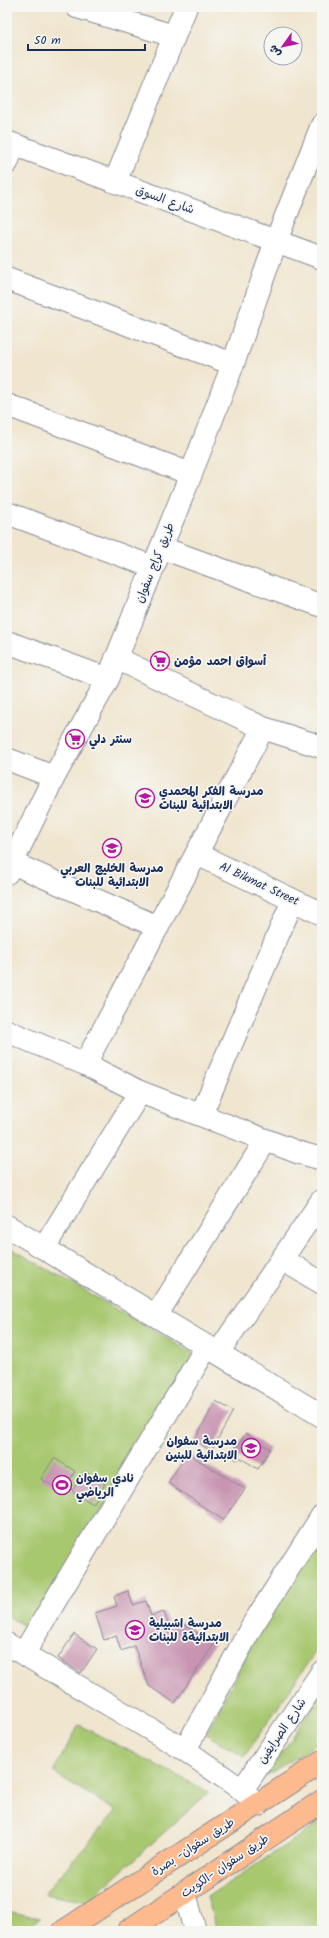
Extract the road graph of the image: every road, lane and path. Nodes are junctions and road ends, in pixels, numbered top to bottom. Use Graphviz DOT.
graph roads {
  1 [pos="77,7"];
  2 [pos="186,7"];
  3 [pos="174,36"];
  4 [pos="322,125"];
  5 [pos="9,150"];
  6 [pos="115,182"];
  7 [pos="276,241"];
  8 [pos="322,258"];
  9 [pos="7,279"];
  10 [pos="233,364"];
  11 [pos="7,405"];
  12 [pos="191,474"];
  13 [pos="7,512"];
  14 [pos="157,558"];
  15 [pos="322,606"];
  16 [pos="7,642"];
  17 [pos="116,658"];
  18 [pos="108,679"];
  19 [pos="263,728"];
  20 [pos="322,747"];
  21 [pos="7,759"];
  22 [pos="54,777"];
  23 [pos="197,854"];
  24 [pos="10,868"];
  25 [pos="293,900"];
  26 [pos="322,912"];
  27 [pos="158,927"];
  28 [pos="7,1032"];
  29 [pos="85,1064"];
  30 [pos="140,1092"];
  31 [pos="201,1115"];
  32 [pos="266,1140"];
  33 [pos="322,1160"];
  34 [pos="322,1200"];
  35 [pos="7,1226"];
  36 [pos="44,1248"];
  37 [pos="283,1260"];
  38 [pos="322,1283"];
  39 [pos="156,1316"];
  40 [pos="212,1349"];
  41 [pos="322,1416"];
  42 [pos="322,1516"];
  43 [pos="16,1649"];
  44 [pos="322,1672"];
  45 [pos="185,1750"];
  46 [pos="322,1762"];
  47 [pos="242,1790"];
  48 [pos="322,1800"];
  49 [pos="258,1805"];
  50 [pos="185,1893"];
  51 [pos="64,1931"];
  52 [pos="128,1931"];
  53 [pos="195,1931"];
  1 -- 3 [label="street"];
  2 -- 3 [label="street"];
  3 -- 6 [label="street"];
  4 -- 7 [label="street, طريق كراج سفوان"];
  5 -- 6 [label="street, شارع السوق"];
  6 -- 7 [label="street, شارع السوق"];
  7 -- 8 [label="street, شارع السوق"];
  7 -- 10 [label="street, طريق كراج سفوان"];
  9 -- 10 [label="street"];
  10 -- 12 [label="street, طريق كراج سفوان"];
  11 -- 12 [label="street"];
  12 -- 14 [label="street, طريق كراج سفوان"];
  13 -- 14 [label="street"];
  14 -- 15 [label="street"];
  14 -- 17 [label="street, طريق كراج سفوان"];
  16 -- 18 [label="street"];
  17 -- 18 [label="street, طريق كراج سفوان"];
  17 -- 19 [label="street"];
  18 -- 22 [label="street, طريق كراج سفوان"];
  19 -- 20 [label="street"];
  19 -- 23 [label="street"];
  21 -- 22 [label="street"];
  22 -- 24 [label="street, طريق كراج سفوان"];
  23 -- 25 [label="street, Al Bikmat Street"];
  23 -- 27 [label="street"];
  24 -- 27 [label="street"];
  25 -- 26 [label="street, Al Bikmat Street"];
  25 -- 31 [label="street"];
  27 -- 29 [label="street"];
  28 -- 29 [label="street"];
  29 -- 30 [label="street"];
  30 -- 31 [label="street"];
  30 -- 36 [label="street"];
  31 -- 32 [label="street"];
  32 -- 33 [label="street"];
  32 -- 39 [label="street"];
  34 -- 37 [label="street"];
  35 -- 36 [label="street"];
  36 -- 39 [label="street"];
  37 -- 38 [label="street"];
  37 -- 40 [label="street"];
  39 -- 40 [label="street"];
  40 -- 41 [label="street"];
  40 -- 43 [label="street"];
  42 -- 45 [label="street"];
  43 -- 45 [label="street"];
  44 -- 47 [label="street, شارع الصرايفين"];
  45 -- 47 [label="street"];
  46 -- 49 [label="highway, طريق سفوان- بصرة"];
  47 -- 49 [label="street"];
  48 -- 50 [label="highway, طريق سفوان -الكويت"];
  49 -- 51 [label="highway, طريق سفوان- بصرة"];
  50 -- 52 [label="highway, طريق سفوان -الكويت"];
  50 -- 53 [label="street"];
}
